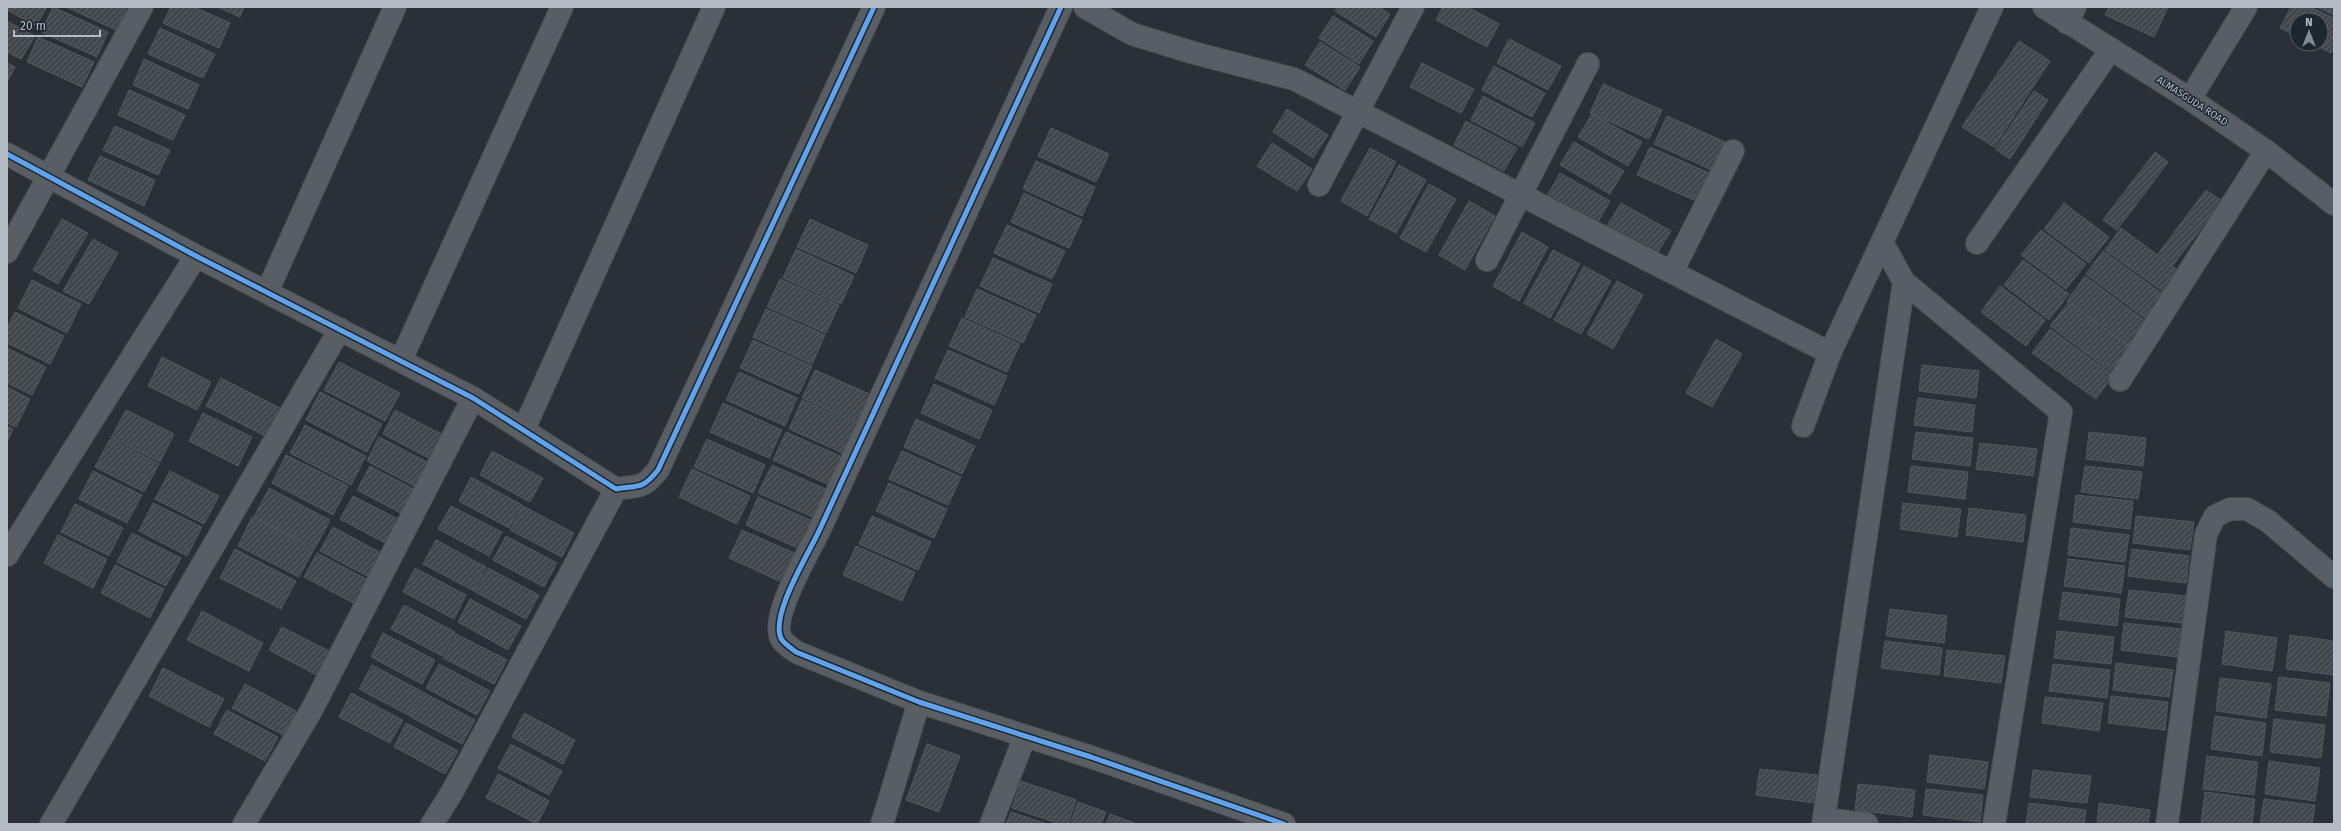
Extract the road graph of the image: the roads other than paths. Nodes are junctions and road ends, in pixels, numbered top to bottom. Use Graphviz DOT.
graph roads {
  1 [pos="142,7"];
  2 [pos="394,7"];
  3 [pos="562,7"];
  4 [pos="714,7"];
  5 [pos="874,7"];
  6 [pos="1061,7"];
  7 [pos="1085,7"];
  8 [pos="1413,7"];
  9 [pos="1992,7"];
  10 [pos="2044,7"];
  11 [pos="2246,7"];
  12 [pos="2071,15"];
  13 [pos="2111,49"];
  14 [pos="1588,64"];
  15 [pos="2190,99"];
  16 [pos="1358,112"];
  17 [pos="1733,151"];
  18 [pos="2266,151"];
  19 [pos="7,154"];
  20 [pos="49,178"];
  21 [pos="1320,185"];
  22 [pos="1520,195"];
  23 [pos="2334,204"];
  24 [pos="1882,242"];
  25 [pos="1977,243"];
  26 [pos="7,252"];
  27 [pos="196,256"];
  28 [pos="1487,260"];
  29 [pos="1672,272"];
  30 [pos="1904,282"];
  31 [pos="267,292"];
  32 [pos="340,329"];
  33 [pos="1830,353"];
  34 [pos="401,360"];
  35 [pos="2120,380"];
  36 [pos="473,398"];
  37 [pos="1804,426"];
  38 [pos="524,429"];
  39 [pos="616,489"];
  40 [pos="7,555"];
  41 [pos="2334,577"];
  42 [pos="919,702"];
  43 [pos="1026,736"];
  44 [pos="1824,821"];
  45 [pos="1276,822"];
  46 [pos="51,824"];
  47 [pos="244,824"];
  48 [pos="432,824"];
  49 [pos="882,824"];
  50 [pos="991,824"];
  51 [pos="1867,824"];
  52 [pos="1994,824"];
  53 [pos="2167,824"];
  1 -- 20 [label="street"];
  2 -- 31 [label="street"];
  3 -- 34 [label="street"];
  4 -- 38 [label="street"];
  5 -- 39 [label="street"];
  6 -- 42 [label="street"];
  7 -- 16 [label="street"];
  8 -- 16 [label="street"];
  9 -- 24 [label="street"];
  10 -- 12 [label="street, ALMASGUDA ROAD"];
  11 -- 15 [label="street"];
  12 -- 13 [label="street, ALMASGUDA ROAD"];
  13 -- 15 [label="street, ALMASGUDA ROAD"];
  13 -- 25 [label="street"];
  14 -- 22 [label="street"];
  15 -- 18 [label="street, ALMASGUDA ROAD"];
  16 -- 21 [label="street"];
  16 -- 22 [label="street"];
  17 -- 29 [label="street"];
  18 -- 23 [label="street, ALMASGUDA ROAD"];
  18 -- 35 [label="street"];
  19 -- 20 [label="street"];
  20 -- 26 [label="street"];
  20 -- 27 [label="street"];
  22 -- 28 [label="street"];
  22 -- 29 [label="street"];
  24 -- 30 [label="street"];
  24 -- 33 [label="street"];
  27 -- 31 [label="street"];
  27 -- 40 [label="street"];
  29 -- 33 [label="street"];
  30 -- 44 [label="street"];
  30 -- 52 [label="street"];
  31 -- 32 [label="street"];
  32 -- 34 [label="street"];
  32 -- 46 [label="street"];
  33 -- 37 [label="street"];
  34 -- 36 [label="street"];
  36 -- 38 [label="street"];
  36 -- 47 [label="street"];
  38 -- 39 [label="street"];
  39 -- 48 [label="street"];
  41 -- 53 [label="street"];
  42 -- 43 [label="street"];
  42 -- 49 [label="street"];
  43 -- 45 [label="street"];
  43 -- 50 [label="street"];
  44 -- 51 [label="street"];
}
